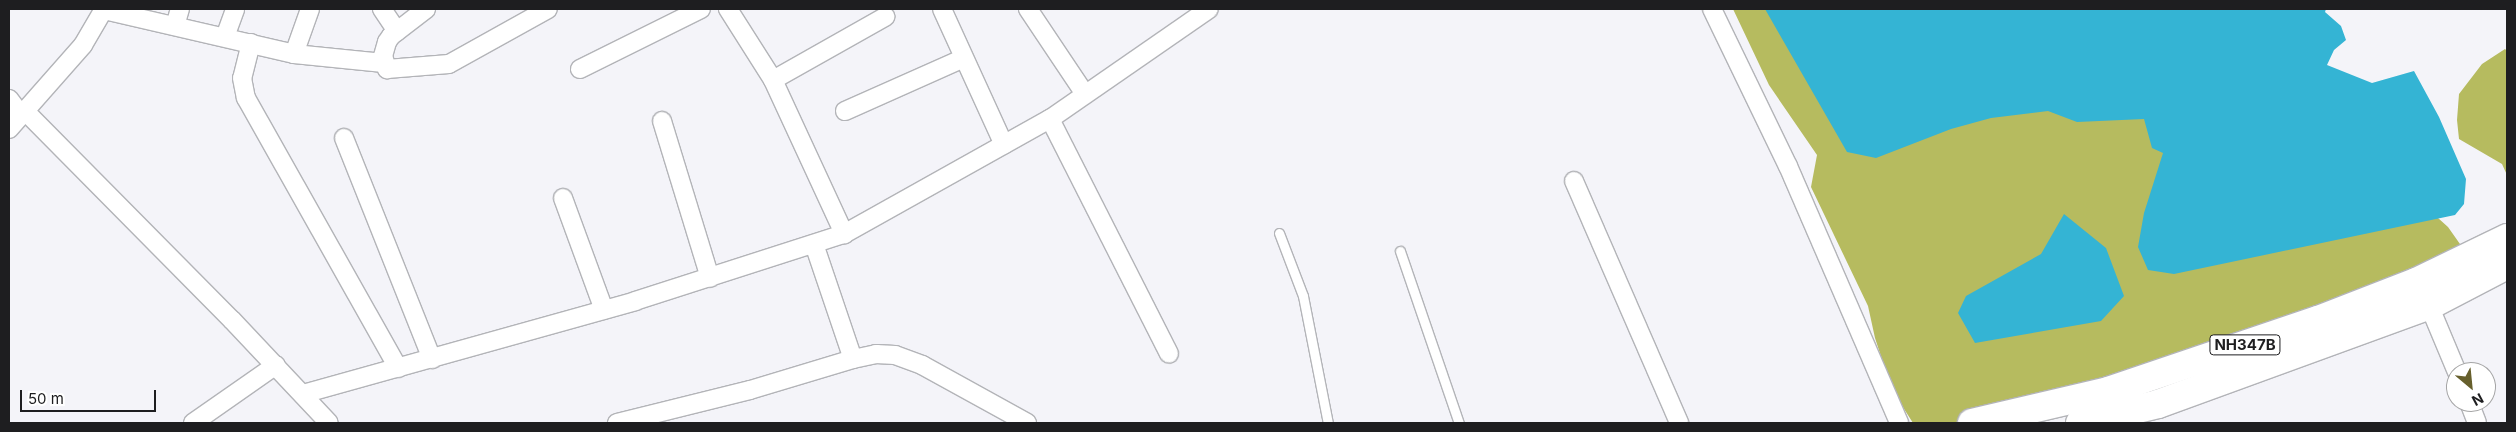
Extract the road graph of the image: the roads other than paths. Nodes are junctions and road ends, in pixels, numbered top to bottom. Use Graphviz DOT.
graph roads {
  1 [pos="180,9"];
  2 [pos="235,9"];
  3 [pos="310,9"];
  4 [pos="382,9"];
  5 [pos="426,9"];
  6 [pos="548,9"];
  7 [pos="701,9"];
  8 [pos="728,9"];
  9 [pos="942,9"];
  10 [pos="1028,9"];
  11 [pos="1209,9"];
  12 [pos="1712,9"];
  13 [pos="104,10"];
  14 [pos="885,17"];
  15 [pos="175,26"];
  16 [pos="396,31"];
  17 [pos="225,37"];
  18 [pos="250,44"];
  19 [pos="294,54"];
  20 [pos="964,58"];
  21 [pos="384,63"];
  22 [pos="580,69"];
  23 [pos="774,80"];
  24 [pos="1085,94"];
  25 [pos="9,100"];
  26 [pos="845,111"];
  27 [pos="24,114"];
  28 [pos="1050,119"];
  29 [pos="662,121"];
  30 [pos="9,128"];
  31 [pos="344,138"];
  32 [pos="1004,145"];
  33 [pos="1574,182"];
  34 [pos="563,198"];
  35 [pos="1280,233"];
  36 [pos="844,234"];
  37 [pos="2507,238"];
  38 [pos="814,244"];
  39 [pos="1400,251"];
  40 [pos="2507,265"];
  41 [pos="710,278"];
  42 [pos="2423,294"];
  43 [pos="604,310"];
  44 [pos="1169,354"];
  45 [pos="853,358"];
  46 [pos="432,359"];
  47 [pos="2453,362"];
  48 [pos="276,365"];
  49 [pos="398,368"];
  50 [pos="303,394"];
  51 [pos="2143,398"];
  52 [pos="193,423"];
  53 [pos="329,423"];
  54 [pos="617,423"];
  55 [pos="1027,423"];
  56 [pos="1328,423"];
  57 [pos="1459,423"];
  58 [pos="1679,423"];
  59 [pos="1899,423"];
  60 [pos="1972,423"];
  61 [pos="2080,423"];
  1 -- 15 [label="street"];
  2 -- 17 [label="street"];
  3 -- 19 [label="street"];
  4 -- 16 [label="street"];
  5 -- 16 [label="street"];
  6 -- 21 [label="street"];
  7 -- 22 [label="street"];
  8 -- 23 [label="street"];
  9 -- 20 [label="street"];
  10 -- 24 [label="street"];
  11 -- 24 [label="street"];
  12 -- 59 [label="street"];
  13 -- 15 [label="street"];
  13 -- 27 [label="street"];
  14 -- 23 [label="street"];
  15 -- 17 [label="street"];
  16 -- 21 [label="street"];
  17 -- 18 [label="street"];
  18 -- 19 [label="street"];
  18 -- 49 [label="street"];
  19 -- 21 [label="street"];
  20 -- 26 [label="street"];
  20 -- 32 [label="street"];
  23 -- 36 [label="street"];
  24 -- 28 [label="street"];
  25 -- 27 [label="street"];
  27 -- 30 [label="street"];
  27 -- 48 [label="street"];
  28 -- 32 [label="street"];
  28 -- 44 [label="street"];
  29 -- 41 [label="street"];
  31 -- 46 [label="street"];
  32 -- 36 [label="street"];
  33 -- 58 [label="street"];
  34 -- 43 [label="street"];
  35 -- 56 [label="lane"];
  36 -- 38 [label="street"];
  37 -- 42 [label="highway, NH347B"];
  38 -- 41 [label="street"];
  38 -- 45 [label="street"];
  39 -- 57 [label="lane"];
  40 -- 42 [label="highway, NH347B"];
  41 -- 43 [label="street"];
  42 -- 47 [label="street"];
  42 -- 51 [label="highway, NH347B"];
  43 -- 46 [label="street"];
  45 -- 54 [label="street"];
  45 -- 55 [label="street"];
  46 -- 49 [label="street"];
  48 -- 50 [label="street"];
  48 -- 52 [label="street"];
  49 -- 50 [label="street"];
  50 -- 53 [label="street"];
  51 -- 60 [label="highway, NH347B"];
  51 -- 61 [label="highway, NH347B"];
}
